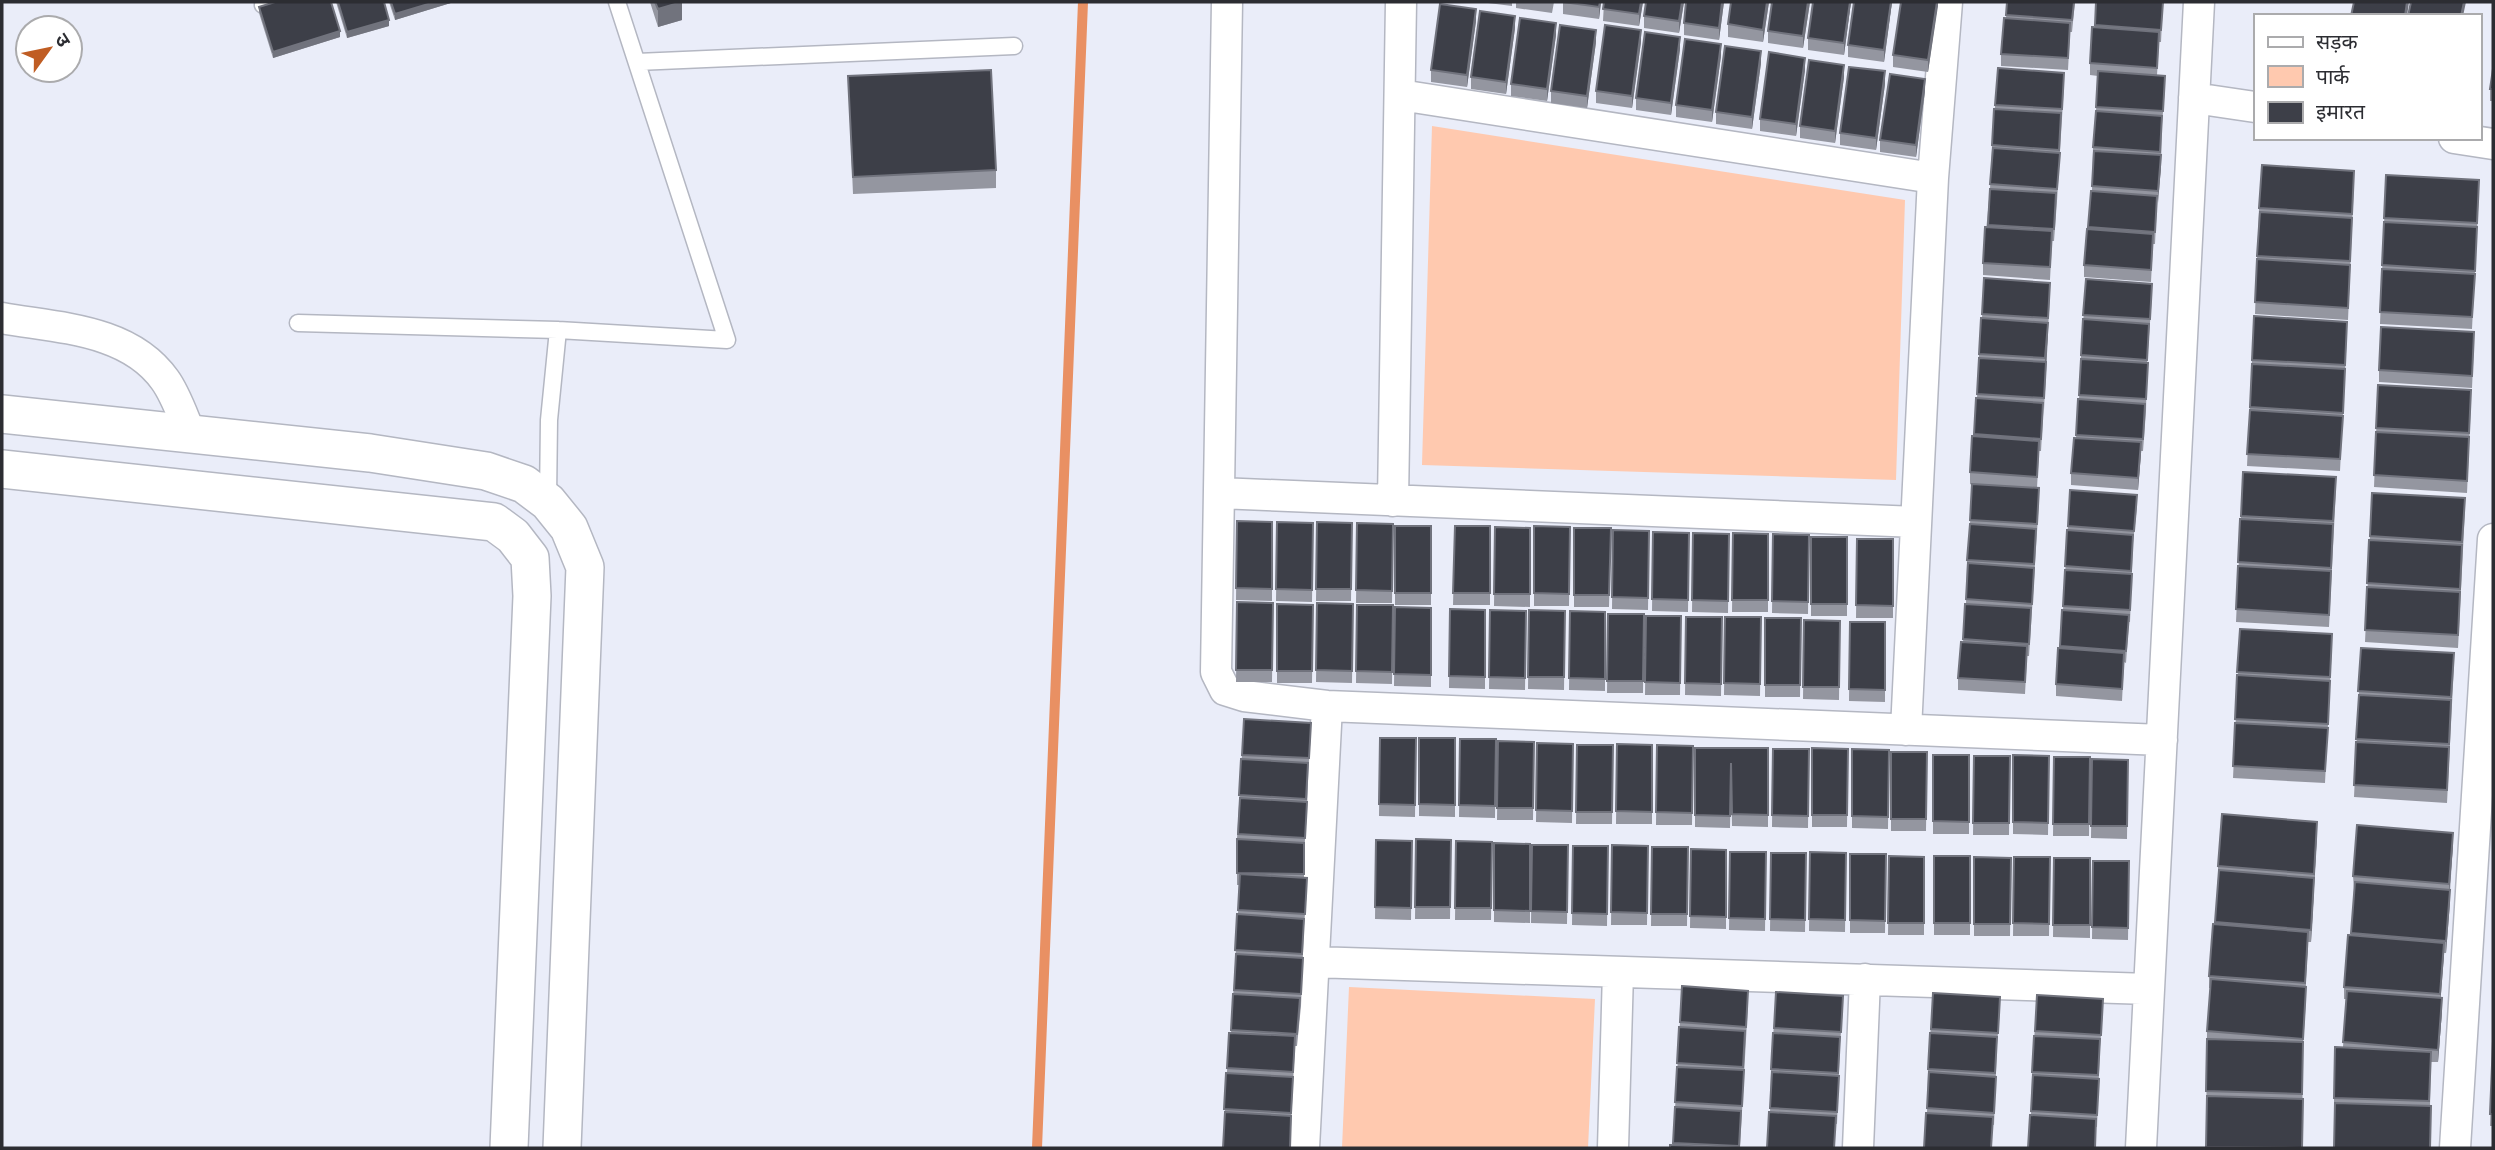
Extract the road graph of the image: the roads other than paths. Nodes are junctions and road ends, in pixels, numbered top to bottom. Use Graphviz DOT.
graph roads {
  1 [pos="617,2"];
  2 [pos="1227,2"];
  3 [pos="1401,2"];
  4 [pos="1947,2"];
  5 [pos="2199,2"];
  6 [pos="1014,46"];
  7 [pos="637,62"];
  8 [pos="1400,94"];
  9 [pos="2194,98"];
  10 [pos="2254,107"];
  11 [pos="2467,140"];
  12 [pos="2493,144"];
  13 [pos="1933,178"];
  14 [pos="2,318"];
  15 [pos="298,323"];
  16 [pos="558,330"];
  17 [pos="2,414"];
  18 [pos="191,435"];
  19 [pos="2,468"];
  20 [pos="1219,494"];
  21 [pos="1393,501"];
  22 [pos="548,502"];
  23 [pos="1916,523"];
  24 [pos="513,537"];
  25 [pos="2493,539"];
  26 [pos="1327,706"];
  27 [pos="1906,730"];
  28 [pos="2162,740"];
  29 [pos="1314,962"];
  30 [pos="1618,972"];
  31 [pos="1865,979"];
  32 [pos="2480,979"];
  33 [pos="2149,989"];
  34 [pos="509,1148"];
  35 [pos="562,1148"];
  36 [pos="1304,1148"];
  37 [pos="1613,1148"];
  38 [pos="1858,1148"];
  39 [pos="2141,1148"];
  40 [pos="2455,1148"];
  1 -- 7 [label="lane"];
  2 -- 20 [label="street"];
  3 -- 8 [label="street"];
  4 -- 13 [label="street"];
  5 -- 9 [label="street"];
  6 -- 7 [label="lane"];
  7 -- 16 [label="lane"];
  8 -- 13 [label="street"];
  8 -- 21 [label="street"];
  9 -- 10 [label="street"];
  9 -- 28 [label="street"];
  11 -- 12 [label="street"];
  13 -- 23 [label="street"];
  14 -- 18 [label="street"];
  15 -- 16 [label="lane"];
  16 -- 22 [label="lane"];
  17 -- 18 [label="street"];
  18 -- 22 [label="street"];
  19 -- 24 [label="street"];
  20 -- 21 [label="street"];
  20 -- 26 [label="street"];
  21 -- 23 [label="street"];
  22 -- 24 [label="street"];
  22 -- 35 [label="street"];
  23 -- 27 [label="street"];
  24 -- 34 [label="street"];
  25 -- 32 [label="street"];
  26 -- 27 [label="street"];
  26 -- 29 [label="street"];
  27 -- 28 [label="street"];
  28 -- 33 [label="street"];
  29 -- 30 [label="street"];
  29 -- 36 [label="street"];
  30 -- 31 [label="street"];
  30 -- 37 [label="street"];
  31 -- 33 [label="street"];
  31 -- 38 [label="street"];
  32 -- 40 [label="street"];
  33 -- 39 [label="street"];
}
